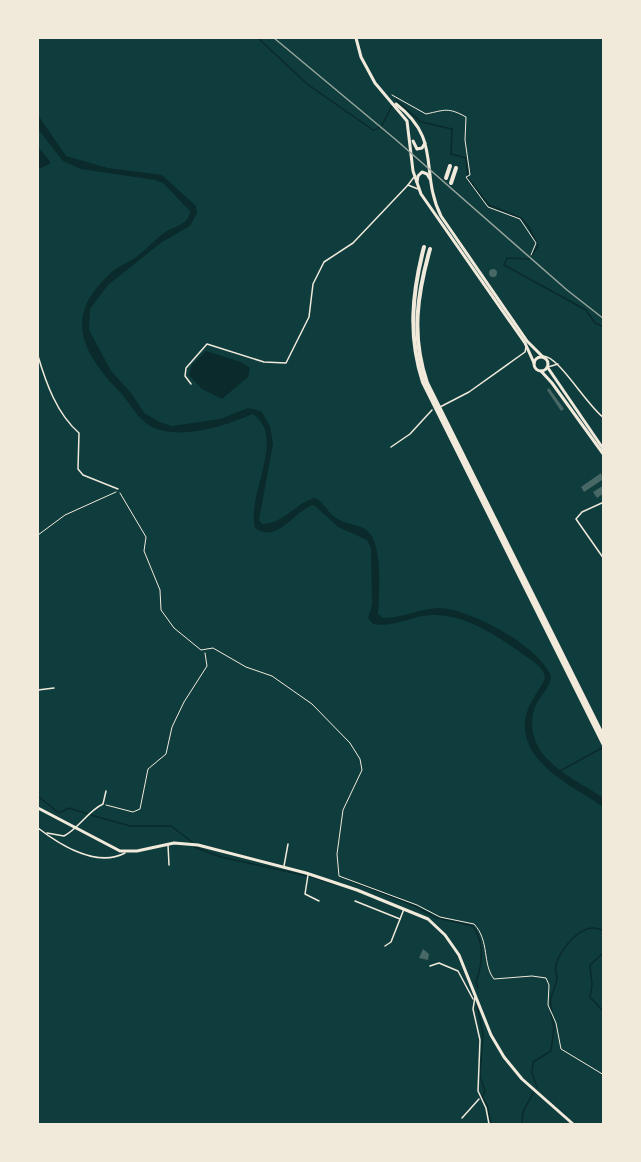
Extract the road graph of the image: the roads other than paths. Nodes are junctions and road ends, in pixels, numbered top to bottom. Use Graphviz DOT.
graph roads {
  1 [pos="356,38"];
  2 [pos="385,95"];
  3 [pos="410,128"];
  4 [pos="419,129"];
  5 [pos="450,166"];
  6 [pos="456,168"];
  7 [pos="414,176"];
  8 [pos="446,178"];
  9 [pos="451,183"];
  10 [pos="408,185"];
  11 [pos="419,190"];
  12 [pos="433,192"];
  13 [pos="424,247"];
  14 [pos="430,249"];
  15 [pos="38,297"];
  16 [pos="38,304"];
  17 [pos="525,343"];
  18 [pos="529,347"];
  19 [pos="525,351"];
  20 [pos="532,355"];
  21 [pos="38,356"];
  22 [pos="542,356"];
  23 [pos="534,363"];
  24 [pos="561,366"];
  25 [pos="548,367"];
  26 [pos="541,371"];
  27 [pos="191,384"];
  28 [pos="439,407"];
  29 [pos="432,410"];
  30 [pos="603,418"];
  31 [pos="391,447"];
  32 [pos="603,453"];
  33 [pos="117,489"];
  34 [pos="603,502"];
  35 [pos="603,559"];
  36 [pos="572,679"];
  37 [pos="54,688"];
  38 [pos="38,690"];
  39 [pos="603,738"];
  40 [pos="603,745"];
  41 [pos="106,791"];
  42 [pos="38,808"];
  43 [pos="38,828"];
  44 [pos="75,828"];
  45 [pos="46,834"];
  46 [pos="168,844"];
  47 [pos="288,844"];
  48 [pos="125,852"];
  49 [pos="169,865"];
  50 [pos="284,867"];
  51 [pos="308,874"];
  52 [pos="339,876"];
  53 [pos="336,883"];
  54 [pos="319,901"];
  55 [pos="355,901"];
  56 [pos="404,908"];
  57 [pos="400,919"];
  58 [pos="385,946"];
  59 [pos="430,966"];
  60 [pos="475,998"];
  61 [pos="480,1098"];
  62 [pos="467,1106"];
  63 [pos="469,1111"];
  64 [pos="462,1118"];
  65 [pos="489,1125"];
  66 [pos="573,1125"];
  1 -- 2 [label="main road"];
  2 -- 3 [label="main road"];
  2 -- 4 [label="main road"];
  3 -- 4 [label="main road"];
  3 -- 7 [label="main road"];
  4 -- 12 [label="main road"];
  5 -- 8 [label="highway"];
  6 -- 9 [label="highway"];
  7 -- 10 [label="street"];
  7 -- 11 [label="main road"];
  10 -- 11 [label="street"];
  10 -- 27 [label="street"];
  11 -- 12 [label="main road"];
  11 -- 17 [label="main road"];
  12 -- 18 [label="main road"];
  13 -- 36 [label="highway"];
  14 -- 36 [label="highway"];
  15 -- 16 [label="street"];
  17 -- 18 [label="main road"];
  17 -- 19 [label="street"];
  18 -- 20 [label="main road"];
  18 -- 22 [label="main road"];
  19 -- 20 [label="street"];
  19 -- 28 [label="street"];
  20 -- 23 [label="main road"];
  21 -- 33 [label="street"];
  22 -- 23 [label="main road"];
  22 -- 24 [label="street"];
  22 -- 25 [label="main road"];
  23 -- 26 [label="main road"];
  24 -- 25 [label="street"];
  24 -- 30 [label="street"];
  25 -- 26 [label="main road"];
  25 -- 32 [label="main road"];
  26 -- 32 [label="main road"];
  29 -- 31 [label="street"];
  34 -- 35 [label="street"];
  36 -- 39 [label="highway"];
  36 -- 40 [label="highway"];
  37 -- 38 [label="street"];
  41 -- 44 [label="street"];
  42 -- 44 [label="main road"];
  43 -- 45 [label="street"];
  44 -- 45 [label="street"];
  44 -- 48 [label="main road"];
  45 -- 48 [label="street"];
  46 -- 48 [label="main road"];
  46 -- 49 [label="street"];
  46 -- 50 [label="main road"];
  47 -- 50 [label="street"];
  50 -- 51 [label="main road"];
  51 -- 53 [label="main road"];
  51 -- 54 [label="street"];
  52 -- 53 [label="street"];
  53 -- 56 [label="main road"];
  55 -- 57 [label="street"];
  56 -- 57 [label="street"];
  56 -- 60 [label="main road"];
  57 -- 58 [label="street"];
  59 -- 60 [label="street"];
  60 -- 61 [label="street"];
  60 -- 66 [label="main road"];
  61 -- 63 [label="street"];
  61 -- 65 [label="street"];
  62 -- 63 [label="street"];
  63 -- 64 [label="street"];
}
